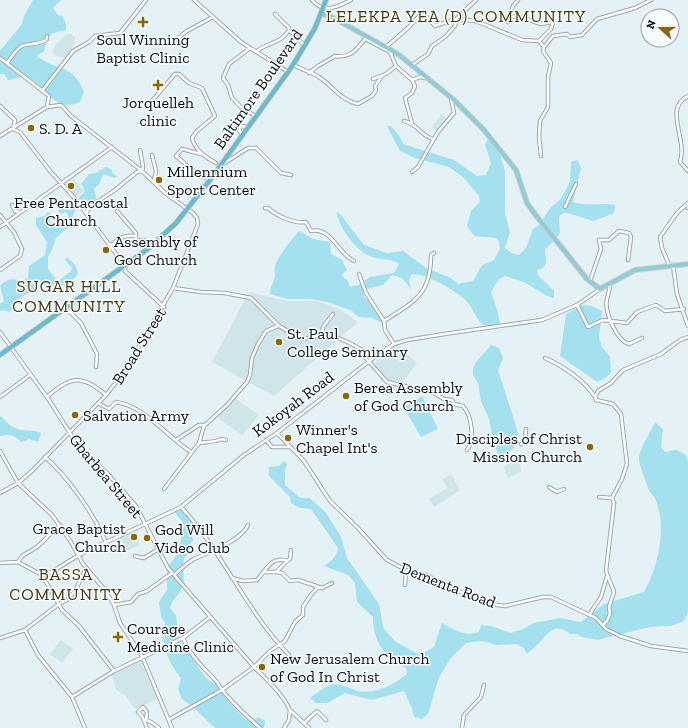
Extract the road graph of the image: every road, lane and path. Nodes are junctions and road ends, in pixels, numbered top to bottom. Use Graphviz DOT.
graph roads {
  1 [pos="146,0"];
  2 [pos="194,0"];
  3 [pos="312,0"];
  4 [pos="326,0"];
  5 [pos="351,0"];
  6 [pos="476,0"];
  7 [pos="518,0"];
  8 [pos="651,0"];
  9 [pos="323,8"];
  10 [pos="274,14"];
  11 [pos="321,14"];
  12 [pos="213,17"];
  13 [pos="510,17"];
  14 [pos="456,19"];
  15 [pos="508,22"];
  16 [pos="289,30"];
  17 [pos="47,36"];
  18 [pos="366,38"];
  19 [pos="174,41"];
  20 [pos="539,41"];
  21 [pos="305,47"];
  22 [pos="386,47"];
  23 [pos="544,47"];
  24 [pos="250,48"];
  25 [pos="256,52"];
  26 [pos="0,58"];
  27 [pos="7,63"];
  28 [pos="293,65"];
  29 [pos="412,65"];
  30 [pos="396,66"];
  31 [pos="288,72"];
  32 [pos="309,74"];
  33 [pos="382,76"];
  34 [pos="373,79"];
  35 [pos="430,79"];
  36 [pos="412,80"];
  37 [pos="42,91"];
  38 [pos="451,96"];
  39 [pos="688,96"];
  40 [pos="152,101"];
  41 [pos="0,106"];
  42 [pos="47,107"];
  43 [pos="255,116"];
  44 [pos="404,120"];
  45 [pos="412,123"];
  46 [pos="13,129"];
  47 [pos="0,136"];
  48 [pos="434,139"];
  49 [pos="112,147"];
  50 [pos="140,150"];
  51 [pos="152,155"];
  52 [pos="204,155"];
  53 [pos="541,156"];
  54 [pos="218,165"];
  55 [pos="688,170"];
  56 [pos="142,171"];
  57 [pos="412,172"];
  58 [pos="290,176"];
  59 [pos="210,180"];
  60 [pos="154,181"];
  61 [pos="60,183"];
  62 [pos="576,184"];
  63 [pos="688,203"];
  64 [pos="12,205"];
  65 [pos="564,207"];
  66 [pos="687,207"];
  67 [pos="82,208"];
  68 [pos="265,208"];
  69 [pos="187,209"];
  70 [pos="117,211"];
  71 [pos="19,212"];
  72 [pos="0,215"];
  73 [pos="5,223"];
  74 [pos="0,227"];
  75 [pos="135,236"];
  76 [pos="106,239"];
  77 [pos="150,248"];
  78 [pos="434,253"];
  79 [pos="628,260"];
  80 [pos="354,261"];
  81 [pos="688,264"];
  82 [pos="671,265"];
  83 [pos="125,266"];
  84 [pos="0,270"];
  85 [pos="359,274"];
  86 [pos="590,281"];
  87 [pos="610,284"];
  88 [pos="173,288"];
  89 [pos="600,289"];
  90 [pos="577,305"];
  91 [pos="164,307"];
  92 [pos="66,308"];
  93 [pos="684,309"];
  94 [pos="333,314"];
  95 [pos="610,320"];
  96 [pos="384,321"];
  97 [pos="278,326"];
  98 [pos="688,326"];
  99 [pos="0,332"];
  100 [pos="322,335"];
  101 [pos="688,337"];
  102 [pos="642,338"];
  103 [pos="394,344"];
  104 [pos="11,348"];
  105 [pos="0,355"];
  106 [pos="545,358"];
  107 [pos="369,362"];
  108 [pos="96,367"];
  109 [pos="30,374"];
  110 [pos="439,387"];
  111 [pos="434,393"];
  112 [pos="106,395"];
  113 [pos="0,397"];
  114 [pos="47,397"];
  115 [pos="595,397"];
  116 [pos="98,403"];
  117 [pos="205,425"];
  118 [pos="526,429"];
  119 [pos="69,431"];
  120 [pos="278,433"];
  121 [pos="176,440"];
  122 [pos="226,440"];
  123 [pos="266,440"];
  124 [pos="199,443"];
  125 [pos="521,444"];
  126 [pos="289,446"];
  127 [pos="467,450"];
  128 [pos="0,451"];
  129 [pos="191,452"];
  130 [pos="45,457"];
  131 [pos="18,483"];
  132 [pos="549,487"];
  133 [pos="564,489"];
  134 [pos="164,490"];
  135 [pos="0,493"];
  136 [pos="599,497"];
  137 [pos="612,498"];
  138 [pos="180,507"];
  139 [pos="145,524"];
  140 [pos="60,525"];
  141 [pos="248,525"];
  142 [pos="106,542"];
  143 [pos="157,550"];
  144 [pos="291,550"];
  145 [pos="214,551"];
  146 [pos="79,555"];
  147 [pos="135,556"];
  148 [pos="287,561"];
  149 [pos="18,562"];
  150 [pos="0,563"];
  151 [pos="86,568"];
  152 [pos="406,570"];
  153 [pos="264,572"];
  154 [pos="276,572"];
  155 [pos="174,574"];
  156 [pos="42,575"];
  157 [pos="607,575"];
  158 [pos="231,578"];
  159 [pos="332,583"];
  160 [pos="405,585"];
  161 [pos="318,587"];
  162 [pos="59,604"];
  163 [pos="114,605"];
  164 [pos="589,615"];
  165 [pos="210,617"];
  166 [pos="603,625"];
  167 [pos="25,630"];
  168 [pos="0,638"];
  169 [pos="183,638"];
  170 [pos="278,645"];
  171 [pos="688,651"];
  172 [pos="289,655"];
  173 [pos="142,656"];
  174 [pos="254,667"];
  175 [pos="114,671"];
  176 [pos="484,685"];
  177 [pos="222,690"];
  178 [pos="72,697"];
  179 [pos="290,710"];
  180 [pos="170,719"];
  181 [pos="326,720"];
  182 [pos="304,723"];
  183 [pos="85,728"];
  184 [pos="147,728"];
  185 [pos="158,728"];
  186 [pos="171,728"];
  187 [pos="260,728"];
  188 [pos="284,728"];
  189 [pos="308,728"];
  190 [pos="462,728"];
  1 -- 37 [label="street"];
  2 -- 12 [label="street"];
  3 -- 9 [label="street"];
  4 -- 9 [label="highway, Baltimore Boulevard"];
  5 -- 9 [label="street"];
  6 -- 14 [label="street"];
  7 -- 13 [label="street"];
  8 -- 23 [label="street"];
  9 -- 11 [label="highway, Baltimore Boulevard"];
  10 -- 16 [label="street"];
  11 -- 18 [label="main road"];
  11 -- 21 [label="highway, Baltimore Boulevard"];
  12 -- 19 [label="street"];
  12 -- 24 [label="street"];
  13 -- 15 [label="street"];
  13 -- 20 [label="street"];
  14 -- 20 [label="street"];
  14 -- 22 [label="street"];
  14 -- 29 [label="street"];
  16 -- 21 [label="street"];
  16 -- 25 [label="street"];
  17 -- 27 [label="street"];
  18 -- 22 [label="main road"];
  18 -- 30 [label="street"];
  18 -- 32 [label="street"];
  20 -- 23 [label="street"];
  21 -- 28 [label="highway, Baltimore Boulevard"];
  22 -- 29 [label="main road"];
  23 -- 53 [label="street"];
  24 -- 25 [label="street"];
  24 -- 43 [label="street"];
  25 -- 31 [label="street"];
  26 -- 27 [label="street"];
  27 -- 37 [label="street"];
  28 -- 31 [label="highway, Baltimore Boulevard"];
  28 -- 32 [label="street"];
  29 -- 35 [label="main road"];
  30 -- 33 [label="street"];
  30 -- 36 [label="street"];
  31 -- 43 [label="highway, Baltimore Boulevard"];
  32 -- 33 [label="street"];
  33 -- 34 [label="street"];
  35 -- 36 [label="street"];
  35 -- 38 [label="main road"];
  36 -- 45 [label="street"];
  37 -- 42 [label="street"];
  38 -- 48 [label="street"];
  38 -- 86 [label="main road"];
  39 -- 55 [label="street"];
  40 -- 52 [label="street"];
  41 -- 46 [label="street"];
  42 -- 46 [label="street"];
  42 -- 49 [label="street"];
  43 -- 54 [label="highway, Baltimore Boulevard"];
  44 -- 45 [label="street"];
  45 -- 48 [label="street"];
  46 -- 47 [label="street"];
  46 -- 61 [label="street"];
  48 -- 57 [label="street"];
  49 -- 56 [label="street"];
  49 -- 61 [label="street"];
  50 -- 56 [label="street"];
  51 -- 60 [label="street"];
  52 -- 54 [label="street"];
  52 -- 59 [label="street"];
  54 -- 58 [label="street"];
  54 -- 59 [label="highway, Baltimore Boulevard"];
  56 -- 60 [label="street"];
  56 -- 67 [label="street"];
  59 -- 69 [label="highway, Baltimore Boulevard"];
  60 -- 69 [label="street"];
  61 -- 67 [label="street"];
  61 -- 71 [label="street"];
  62 -- 65 [label="street"];
  63 -- 66 [label="street"];
  64 -- 71 [label="street"];
  66 -- 82 [label="street"];
  67 -- 76 [label="street"];
  68 -- 80 [label="street"];
  69 -- 77 [label="highway, Baltimore Boulevard"];
  69 -- 88 [label="street, Broad Street"];
  70 -- 75 [label="street"];
  71 -- 73 [label="street"];
  72 -- 73 [label="street"];
  73 -- 74 [label="street"];
  73 -- 84 [label="street"];
  75 -- 76 [label="street"];
  75 -- 77 [label="street"];
  76 -- 83 [label="street"];
  77 -- 83 [label="highway, Baltimore Boulevard"];
  78 -- 96 [label="street"];
  79 -- 86 [label="street"];
  81 -- 82 [label="main road, Kokoyah Road"];
  82 -- 87 [label="main road, Kokoyah Road"];
  82 -- 93 [label="street"];
  83 -- 91 [label="street"];
  83 -- 92 [label="highway, Baltimore Boulevard"];
  85 -- 96 [label="street"];
  86 -- 89 [label="main road"];
  87 -- 89 [label="main road, Kokoyah Road"];
  87 -- 95 [label="street"];
  88 -- 91 [label="street, Broad Street"];
  88 -- 97 [label="street"];
  89 -- 90 [label="street, Kokoyah Road"];
  90 -- 95 [label="street"];
  90 -- 103 [label="street, Kokoyah Road"];
  91 -- 112 [label="street, Broad Street"];
  92 -- 104 [label="highway, Baltimore Boulevard"];
  92 -- 108 [label="street"];
  93 -- 95 [label="street"];
  93 -- 98 [label="street"];
  94 -- 100 [label="street"];
  95 -- 102 [label="street"];
  96 -- 103 [label="street"];
  97 -- 100 [label="street"];
  97 -- 117 [label="street"];
  99 -- 104 [label="street, Gbarbea Street"];
  100 -- 107 [label="street"];
  101 -- 115 [label="street"];
  103 -- 107 [label="street, Kokoyah Road"];
  104 -- 105 [label="highway, Baltimore Boulevard"];
  104 -- 109 [label="street, Gbarbea Street"];
  106 -- 115 [label="street"];
  107 -- 111 [label="street"];
  107 -- 120 [label="street, Kokoyah Road"];
  109 -- 113 [label="street"];
  109 -- 114 [label="street, Gbarbea Street"];
  110 -- 111 [label="street"];
  111 -- 127 [label="street"];
  112 -- 114 [label="street"];
  112 -- 116 [label="street, Broad Street"];
  114 -- 119 [label="street, Gbarbea Street"];
  115 -- 137 [label="street"];
  116 -- 119 [label="street, Broad Street"];
  116 -- 121 [label="street"];
  117 -- 121 [label="street"];
  117 -- 124 [label="street"];
  118 -- 125 [label="street"];
  119 -- 130 [label="street, Broad Street"];
  119 -- 139 [label="street, Gbarbea Street"];
  120 -- 123 [label="street, Kokoyah Road"];
  120 -- 126 [label="street, Dementa Road"];
  121 -- 129 [label="street"];
  122 -- 124 [label="street"];
  123 -- 126 [label="street"];
  123 -- 138 [label="street, Kokoyah Road"];
  124 -- 129 [label="street"];
  126 -- 152 [label="street, Dementa Road"];
  128 -- 131 [label="street"];
  129 -- 134 [label="street"];
  130 -- 131 [label="street, Broad Street"];
  130 -- 142 [label="street"];
  131 -- 135 [label="street, Broad Street"];
  131 -- 140 [label="street"];
  132 -- 133 [label="street"];
  136 -- 137 [label="street"];
  137 -- 157 [label="street"];
  138 -- 139 [label="street, Kokoyah Road"];
  138 -- 145 [label="street"];
  139 -- 142 [label="street, Kokoyah Road"];
  139 -- 143 [label="street, Gbarbea Street"];
  140 -- 146 [label="street"];
  140 -- 149 [label="street"];
  141 -- 145 [label="street"];
  142 -- 146 [label="street, Kokoyah Road"];
  143 -- 147 [label="street"];
  143 -- 155 [label="street, Gbarbea Street"];
  144 -- 148 [label="street"];
  145 -- 155 [label="street"];
  145 -- 158 [label="street"];
  146 -- 151 [label="street"];
  146 -- 156 [label="street, Kokoyah Road"];
  148 -- 153 [label="street"];
  148 -- 154 [label="street"];
  149 -- 150 [label="street"];
  149 -- 156 [label="street"];
  151 -- 162 [label="street"];
  151 -- 163 [label="street"];
  152 -- 160 [label="street"];
  152 -- 164 [label="street, Dementa Road"];
  153 -- 154 [label="street"];
  153 -- 158 [label="street"];
  154 -- 161 [label="street"];
  155 -- 163 [label="street"];
  155 -- 165 [label="street, Gbarbea Street"];
  156 -- 162 [label="street"];
  157 -- 164 [label="street"];
  157 -- 166 [label="street"];
  158 -- 170 [label="street"];
  159 -- 161 [label="street"];
  161 -- 170 [label="street"];
  162 -- 167 [label="street"];
  162 -- 175 [label="street"];
  163 -- 173 [label="street"];
  164 -- 166 [label="street, Dementa Road"];
  165 -- 169 [label="street"];
  165 -- 174 [label="street, Gbarbea Street"];
  166 -- 171 [label="street, Dementa Road"];
  167 -- 168 [label="street"];
  167 -- 178 [label="street"];
  169 -- 173 [label="street"];
  169 -- 177 [label="street"];
  170 -- 172 [label="street"];
  170 -- 174 [label="street"];
  173 -- 175 [label="street"];
  173 -- 180 [label="street"];
  174 -- 177 [label="street"];
  174 -- 179 [label="street, Gbarbea Street"];
  175 -- 178 [label="street"];
  176 -- 190 [label="street"];
  177 -- 180 [label="street"];
  177 -- 187 [label="street"];
  178 -- 183 [label="street"];
  179 -- 182 [label="street, Gbarbea Street"];
  179 -- 188 [label="street"];
  180 -- 186 [label="street"];
  181 -- 182 [label="street"];
  182 -- 189 [label="street, Gbarbea Street"];
  184 -- 185 [label="street"];
}
